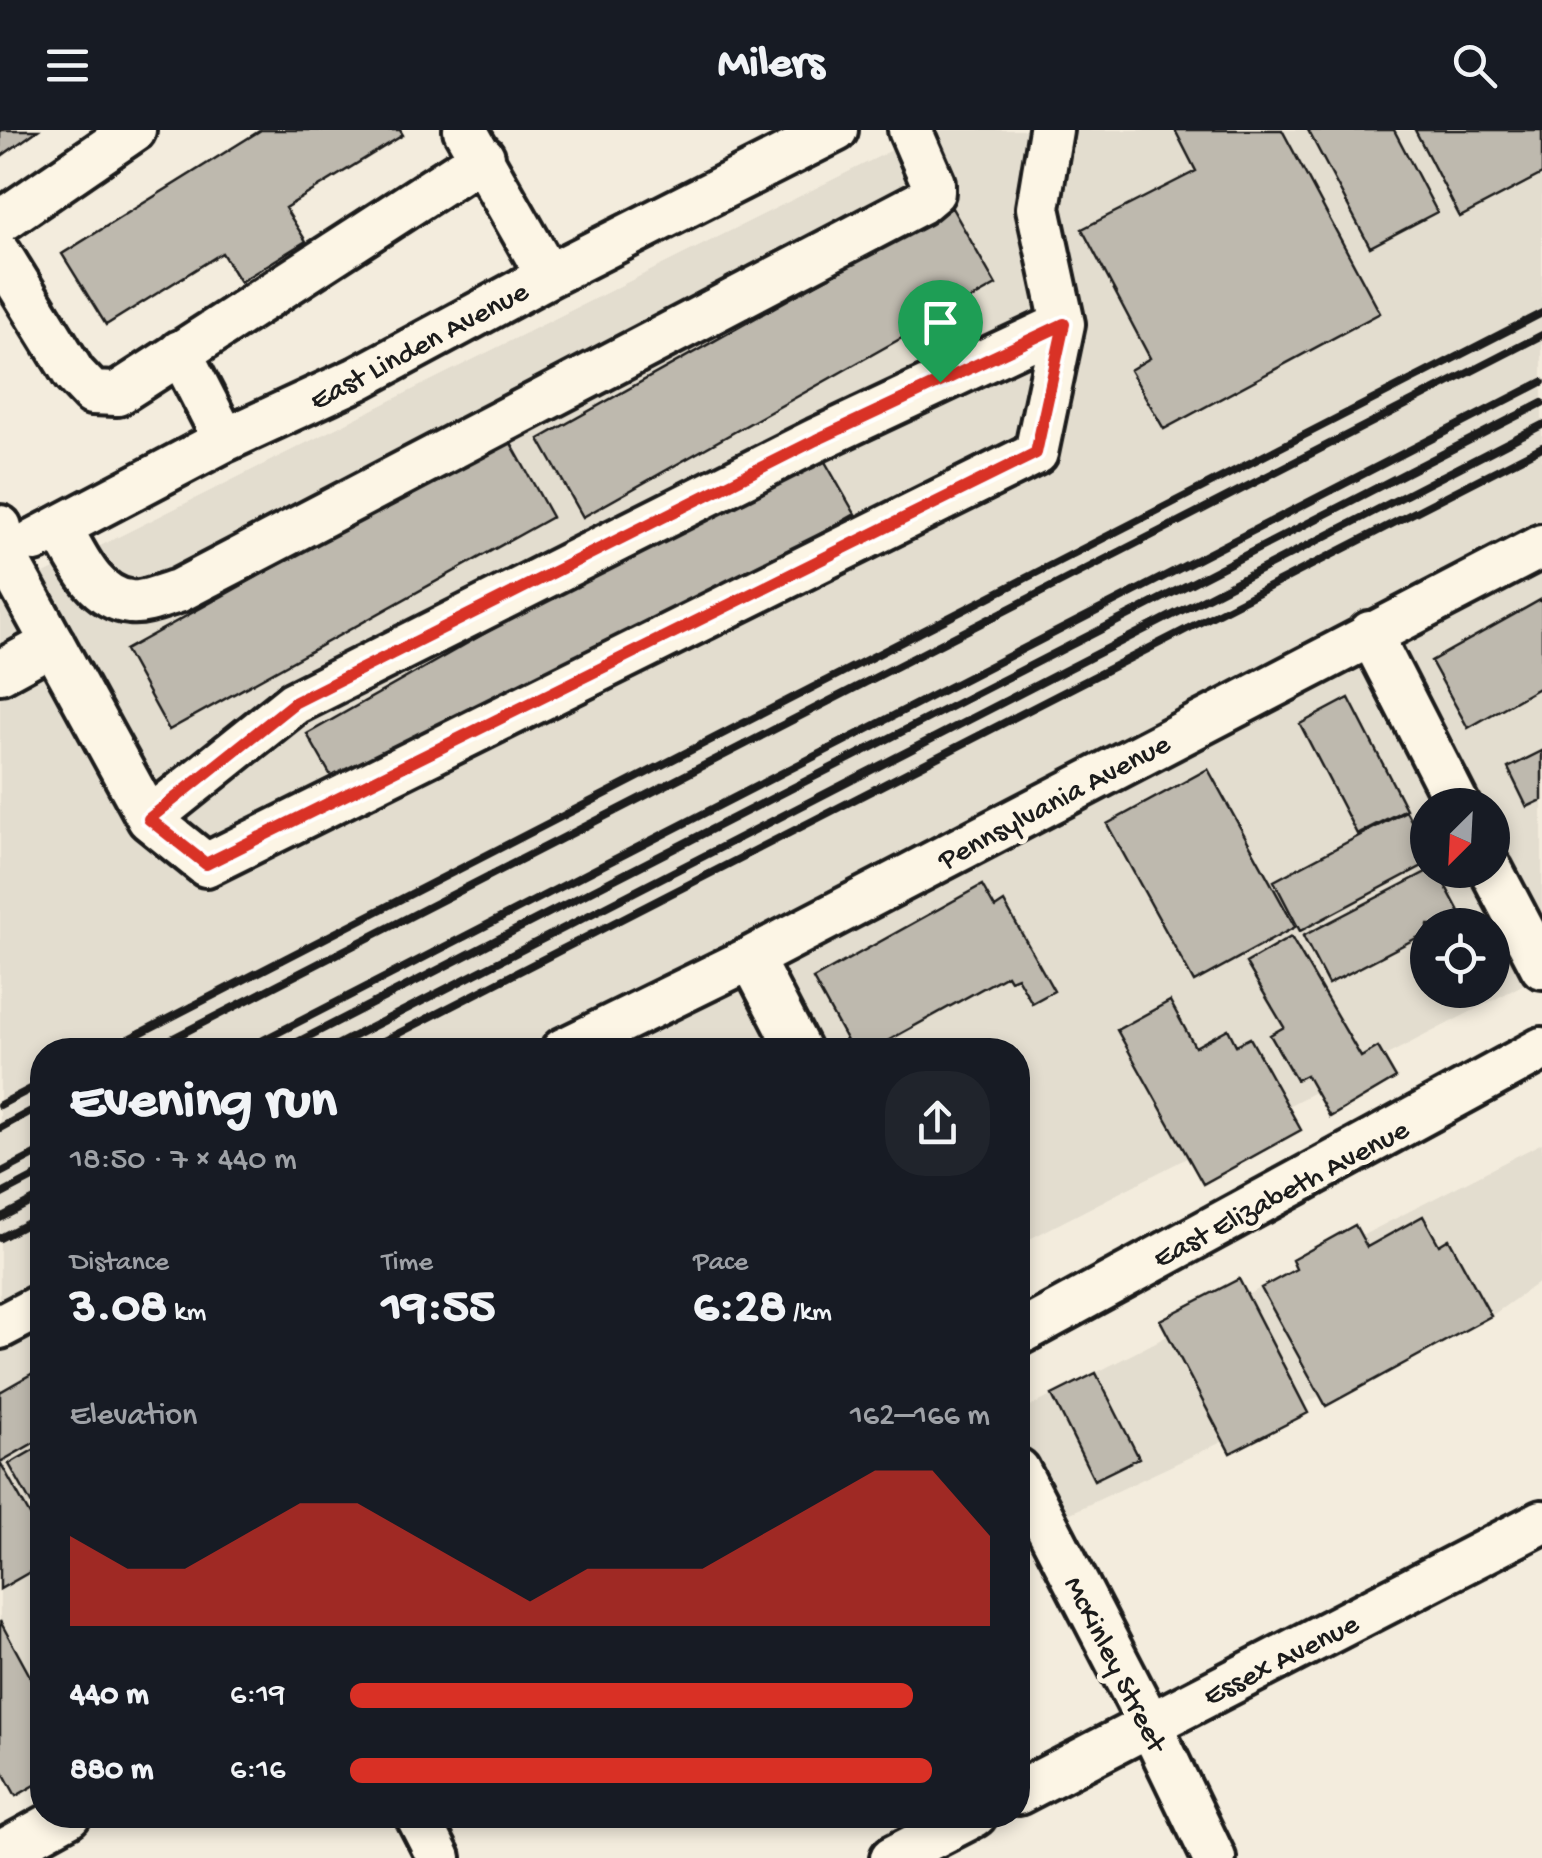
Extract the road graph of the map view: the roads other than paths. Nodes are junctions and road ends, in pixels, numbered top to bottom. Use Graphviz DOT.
graph roads {
  1 [pos="134,130"];
  2 [pos="836,130"];
  3 [pos="910,130"];
  4 [pos="1051,130"];
  5 [pos="474,144"];
  6 [pos="0,222"];
  7 [pos="0,254"];
  8 [pos="548,276"];
  9 [pos="1064,324"];
  10 [pos="180,352"];
  11 [pos="226,440"];
  12 [pos="60,527"];
  13 [pos="1542,546"];
  14 [pos="1,548"];
  15 [pos="1370,633"];
  16 [pos="53,644"];
  17 [pos="0,672"];
  18 [pos="1449,788"];
  19 [pos="149,819"];
  20 [pos="1501,888"];
  21 [pos="752,958"];
  22 [pos="1542,967"];
  23 [pos="588,1038"];
  24 [pos="793,1038"];
  25 [pos="1542,1050"];
  26 [pos="30,1311"];
  27 [pos="0,1326"];
  28 [pos="1030,1327"];
  29 [pos="1030,1493"];
  30 [pos="1542,1522"];
  31 [pos="1150,1725"];
  32 [pos="1030,1787"];
  33 [pos="45,1828"];
  34 [pos="424,1828"];
  35 [pos="950,1828"];
  36 [pos="0,1852"];
  37 [pos="439,1858"];
  38 [pos="892,1858"];
  39 [pos="1214,1858"];
  1 -- 6 [label="street"];
  2 -- 8 [label="street, East Linden Avenue"];
  3 -- 12 [label="street"];
  4 -- 9 [label="street"];
  5 -- 8 [label="street"];
  5 -- 10 [label="street"];
  7 -- 10 [label="street"];
  8 -- 11 [label="street, East Linden Avenue"];
  9 -- 19 [label="street"];
  9 -- 19 [label="street"];
  10 -- 11 [label="street"];
  11 -- 12 [label="street, East Linden Avenue"];
  12 -- 14 [label="street, East Linden Avenue"];
  13 -- 15 [label="street, Pennsylvania Avenue"];
  14 -- 16 [label="street"];
  15 -- 18 [label="street"];
  15 -- 21 [label="street, Pennsylvania Avenue"];
  16 -- 17 [label="street"];
  16 -- 19 [label="street"];
  20 -- 22 [label="street"];
  21 -- 23 [label="street, Pennsylvania Avenue"];
  21 -- 24 [label="street"];
  25 -- 28 [label="street, East Elizabeth Avenue"];
  26 -- 27 [label="street"];
  29 -- 31 [label="street, McKinley Street"];
  30 -- 31 [label="street, Essex Avenue"];
  31 -- 32 [label="street, Essex Avenue"];
  31 -- 39 [label="street, McKinley Street"];
  33 -- 36 [label="street"];
  34 -- 37 [label="street"];
  35 -- 38 [label="street"];
}
